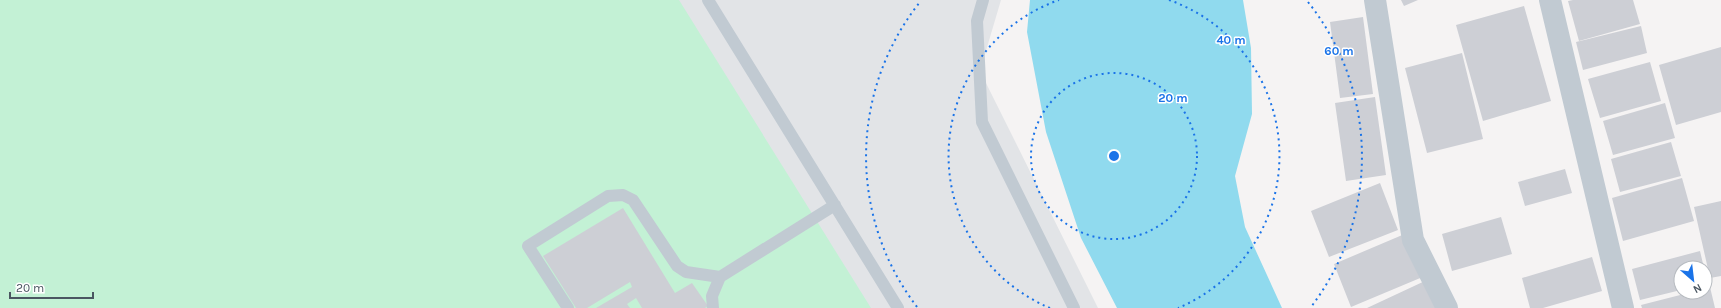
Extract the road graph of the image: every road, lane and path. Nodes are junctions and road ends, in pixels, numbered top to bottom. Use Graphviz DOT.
graph roads {
  1 [pos="708,0"];
  2 [pos="983,0"];
  3 [pos="1375,0"];
  4 [pos="1550,0"];
  5 [pos="835,204"];
  6 [pos="720,277"];
  7 [pos="568,308"];
  8 [pos="713,308"];
  9 [pos="898,308"];
  10 [pos="1074,308"];
  11 [pos="1447,308"];
  12 [pos="1623,308"];
  1 -- 5 [label="lane"];
  2 -- 10 [label="lane"];
  3 -- 11 [label="street"];
  4 -- 12 [label="street"];
  5 -- 6 [label="lane"];
  5 -- 9 [label="lane"];
  6 -- 7 [label="lane"];
  6 -- 8 [label="lane"];
}
